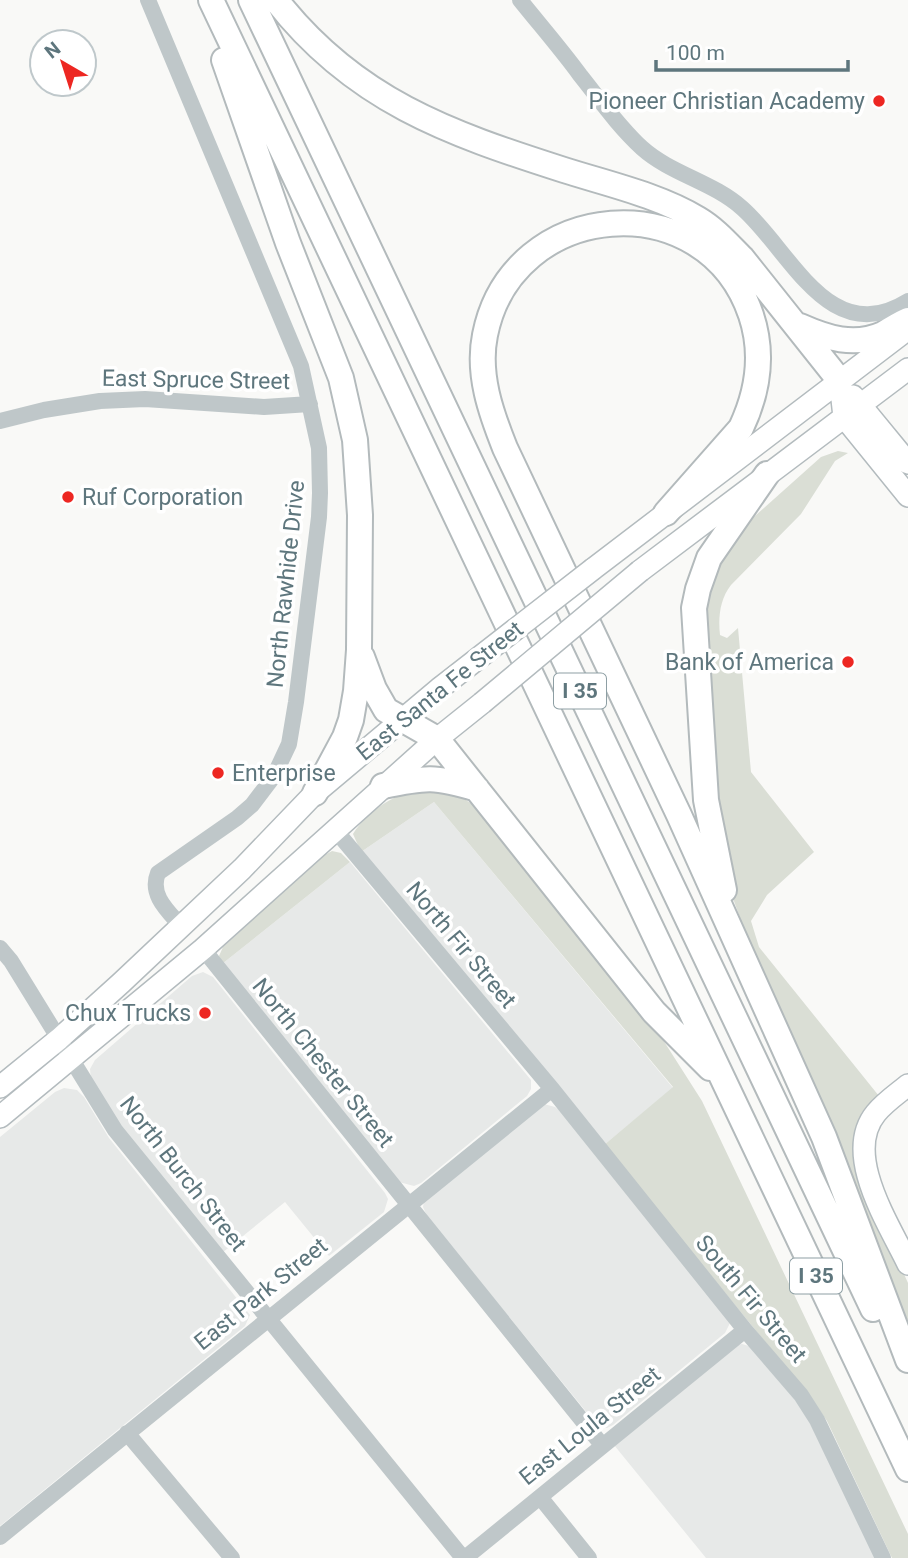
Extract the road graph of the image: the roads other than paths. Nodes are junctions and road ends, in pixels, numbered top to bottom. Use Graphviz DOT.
graph roads {
  1 [pos="148,0"];
  2 [pos="203,0"];
  3 [pos="211,0"];
  4 [pos="251,0"];
  5 [pos="276,0"];
  6 [pos="520,0"];
  7 [pos="908,301"];
  8 [pos="908,320"];
  9 [pos="796,324"];
  10 [pos="908,329"];
  11 [pos="908,369"];
  12 [pos="841,381"];
  13 [pos="310,404"];
  14 [pos="852,411"];
  15 [pos="0,421"];
  16 [pos="908,463"];
  17 [pos="767,474"];
  18 [pos="908,496"];
  19 [pos="666,513"];
  20 [pos="359,650"];
  21 [pos="400,720"];
  22 [pos="436,739"];
  23 [pos="383,786"];
  24 [pos="477,789"];
  25 [pos="315,793"];
  26 [pos="336,831"];
  27 [pos="242,869"];
  28 [pos="728,925"];
  29 [pos="182,927"];
  30 [pos="0,948"];
  31 [pos="203,949"];
  32 [pos="138,1004"];
  33 [pos="59,1039"];
  34 [pos="72,1059"];
  35 [pos="724,1083"];
  36 [pos="908,1084"];
  37 [pos="0,1087"];
  38 [pos="552,1089"];
  39 [pos="0,1117"];
  40 [pos="408,1204"];
  41 [pos="908,1264"];
  42 [pos="268,1318"];
  43 [pos="745,1331"];
  44 [pos="908,1360"];
  45 [pos="908,1383"];
  46 [pos="127,1433"];
  47 [pos="603,1444"];
  48 [pos="908,1469"];
  49 [pos="540,1497"];
  50 [pos="0,1537"];
  51 [pos="232,1558"];
  52 [pos="464,1558"];
  53 [pos="589,1558"];
  54 [pos="883,1558"];
  1 -- 13 [label="street, North Rawhide Drive"];
  2 -- 20 [label="highway"];
  3 -- 35 [label="highway, I 35"];
  4 -- 45 [label="highway, I 35"];
  5 -- 9 [label="highway"];
  6 -- 7 [label="street"];
  8 -- 9 [label="highway"];
  9 -- 12 [label="highway"];
  10 -- 12 [label="main road, East Santa Fe Street"];
  11 -- 14 [label="main road, East Santa Fe Street"];
  12 -- 14 [label="main road"];
  12 -- 19 [label="main road, East Santa Fe Street"];
  13 -- 15 [label="street, East Spruce Street"];
  13 -- 29 [label="street, North Rawhide Drive"];
  14 -- 16 [label="main road"];
  14 -- 17 [label="main road, East Santa Fe Street"];
  14 -- 18 [label="main road"];
  17 -- 22 [label="main road, East Santa Fe Street, bridge"];
  17 -- 28 [label="highway"];
  19 -- 21 [label="main road, East Santa Fe Street, bridge"];
  19 -- 28 [label="highway"];
  20 -- 21 [label="highway"];
  20 -- 25 [label="highway"];
  21 -- 22 [label="highway"];
  21 -- 25 [label="main road, East Santa Fe Street"];
  22 -- 23 [label="main road, East Santa Fe Street"];
  22 -- 24 [label="highway"];
  23 -- 24 [label="highway"];
  23 -- 26 [label="main road, East Santa Fe Street"];
  24 -- 35 [label="highway"];
  25 -- 27 [label="main road, East Santa Fe Street"];
  26 -- 31 [label="main road, East Santa Fe Street"];
  26 -- 38 [label="street, North Fir Street"];
  27 -- 29 [label="main road, East Santa Fe Street"];
  27 -- 31 [label="main road"];
  28 -- 44 [label="highway"];
  29 -- 32 [label="main road"];
  29 -- 33 [label="main road, East Santa Fe Street"];
  30 -- 33 [label="street, North Burch Street"];
  31 -- 32 [label="main road, East Santa Fe Street"];
  31 -- 40 [label="street, North Chester Street"];
  32 -- 34 [label="main road, East Santa Fe Street"];
  33 -- 34 [label="street, North Burch Street"];
  33 -- 37 [label="main road, East Santa Fe Street"];
  34 -- 39 [label="main road, East Santa Fe Street"];
  34 -- 42 [label="street, North Burch Street"];
  35 -- 48 [label="highway, I 35"];
  36 -- 41 [label="main road"];
  38 -- 40 [label="street, East Park Street"];
  38 -- 43 [label="street, South Fir Street"];
  40 -- 42 [label="street, East Park Street"];
  40 -- 47 [label="street, North Chester Street"];
  42 -- 46 [label="street, East Park Street"];
  42 -- 52 [label="street, North Burch Street"];
  43 -- 47 [label="street, East Loula Street"];
  43 -- 54 [label="street, South Fir Street"];
  46 -- 50 [label="street, East Park Street"];
  46 -- 51 [label="street"];
  47 -- 49 [label="street, East Loula Street"];
  49 -- 52 [label="street, East Loula Street"];
  49 -- 53 [label="street"];
}
